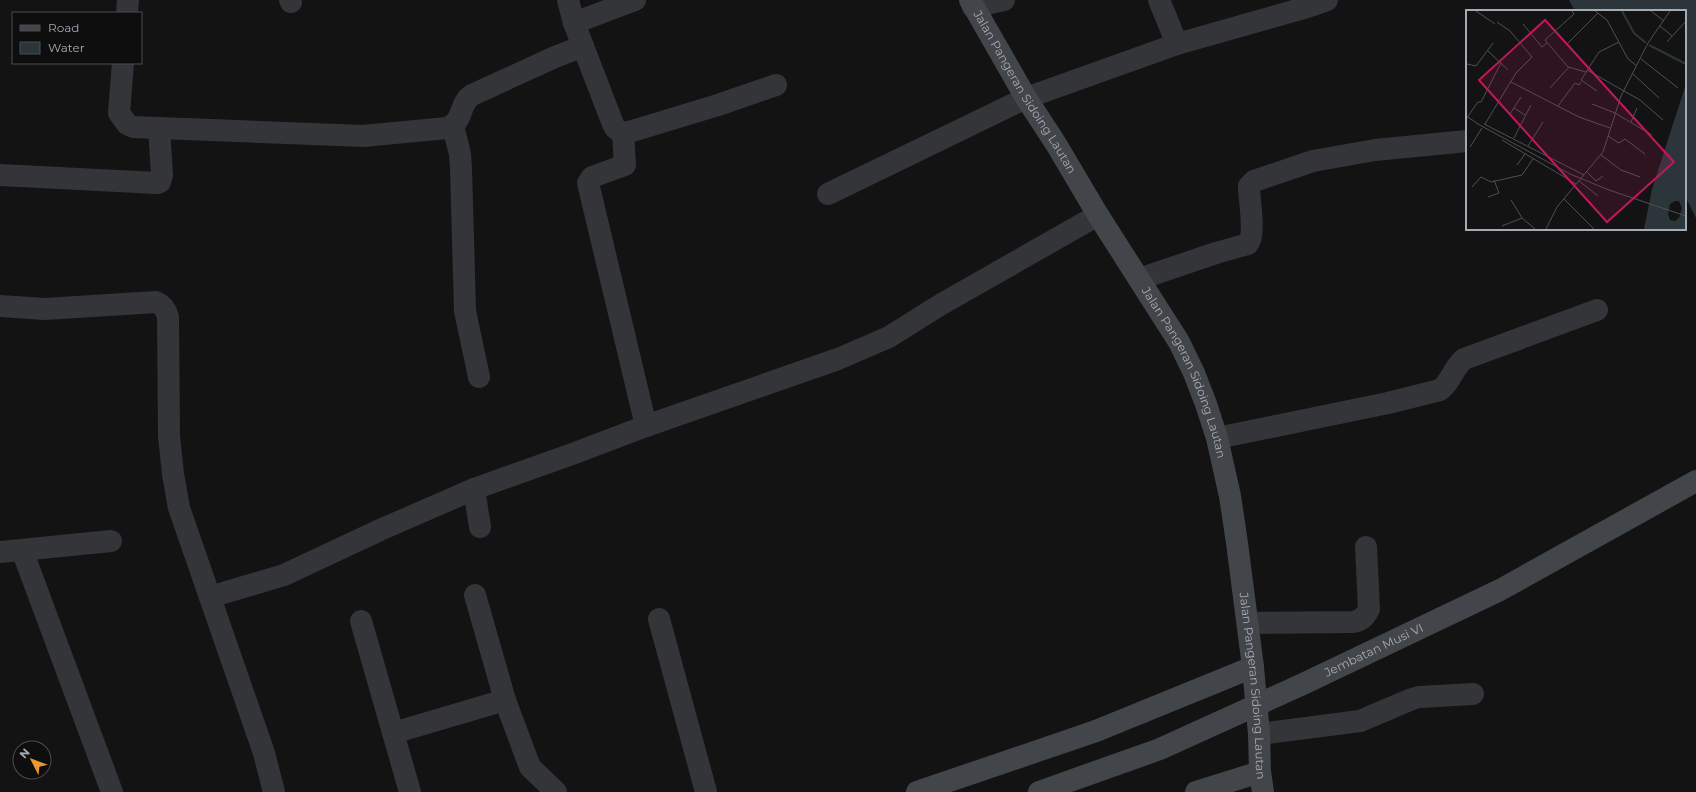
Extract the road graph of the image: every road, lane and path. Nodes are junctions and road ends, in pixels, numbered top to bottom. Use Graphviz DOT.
graph roads {
  1 [pos="128,0"];
  2 [pos="568,0"];
  3 [pos="635,0"];
  4 [pos="1004,0"];
  5 [pos="1159,0"];
  6 [pos="1327,0"];
  7 [pos="971,4"];
  8 [pos="127,12"];
  9 [pos="574,23"];
  10 [pos="1177,44"];
  11 [pos="583,46"];
  12 [pos="123,64"];
  13 [pos="776,85"];
  14 [pos="1026,98"];
  15 [pos="453,126"];
  16 [pos="159,128"];
  17 [pos="623,133"];
  18 [pos="1466,141"];
  19 [pos="0,176"];
  20 [pos="828,194"];
  21 [pos="1098,215"];
  22 [pos="1139,279"];
  23 [pos="0,306"];
  24 [pos="1597,310"];
  25 [pos="479,377"];
  26 [pos="646,426"];
  27 [pos="1217,438"];
  28 [pos="1696,481"];
  29 [pos="474,489"];
  30 [pos="480,527"];
  31 [pos="111,541"];
  32 [pos="1366,547"];
  33 [pos="22,550"];
  34 [pos="0,552"];
  35 [pos="476,595"];
  36 [pos="210,597"];
  37 [pos="659,619"];
  38 [pos="361,621"];
  39 [pos="1248,623"];
  40 [pos="1253,667"];
  41 [pos="1473,694"];
  42 [pos="504,700"];
  43 [pos="393,733"];
  44 [pos="1259,734"];
  45 [pos="1261,782"];
  46 [pos="112,792"];
  47 [pos="274,792"];
  48 [pos="410,792"];
  49 [pos="556,792"];
  50 [pos="706,792"];
  51 [pos="917,792"];
  52 [pos="1039,792"];
  53 [pos="1196,792"];
  1 -- 8 [label="street"];
  2 -- 9 [label="street"];
  3 -- 9 [label="street"];
  4 -- 7 [label="street"];
  5 -- 10 [label="street"];
  6 -- 10 [label="street"];
  7 -- 14 [label="street, Jalan Pangeran Sidoing Lautan"];
  9 -- 11 [label="street"];
  10 -- 14 [label="street"];
  11 -- 15 [label="street"];
  11 -- 17 [label="street"];
  12 -- 16 [label="street"];
  13 -- 17 [label="street"];
  14 -- 20 [label="street"];
  14 -- 21 [label="street, Jalan Pangeran Sidoing Lautan"];
  15 -- 16 [label="street"];
  15 -- 25 [label="street"];
  16 -- 19 [label="street"];
  17 -- 26 [label="street"];
  18 -- 22 [label="street"];
  21 -- 22 [label="street, Jalan Pangeran Sidoing Lautan"];
  21 -- 26 [label="street"];
  22 -- 27 [label="street, Jalan Pangeran Sidoing Lautan"];
  23 -- 36 [label="street"];
  24 -- 27 [label="street"];
  26 -- 29 [label="street"];
  27 -- 39 [label="street, Jalan Pangeran Sidoing Lautan"];
  28 -- 52 [label="street, Jembatan Musi VI, bridge"];
  29 -- 30 [label="street"];
  29 -- 36 [label="street"];
  31 -- 33 [label="street"];
  32 -- 39 [label="street"];
  33 -- 34 [label="street"];
  33 -- 46 [label="street"];
  35 -- 42 [label="street"];
  36 -- 47 [label="street"];
  37 -- 50 [label="street"];
  38 -- 43 [label="street"];
  39 -- 40 [label="street, Jalan Pangeran Sidoing Lautan"];
  40 -- 44 [label="street, Jalan Pangeran Sidoing Lautan"];
  40 -- 51 [label="street"];
  41 -- 44 [label="street"];
  42 -- 43 [label="street"];
  42 -- 49 [label="street"];
  43 -- 48 [label="street"];
  44 -- 45 [label="street, Jalan Pangeran Sidoing Lautan"];
  45 -- 53 [label="street"];
}
